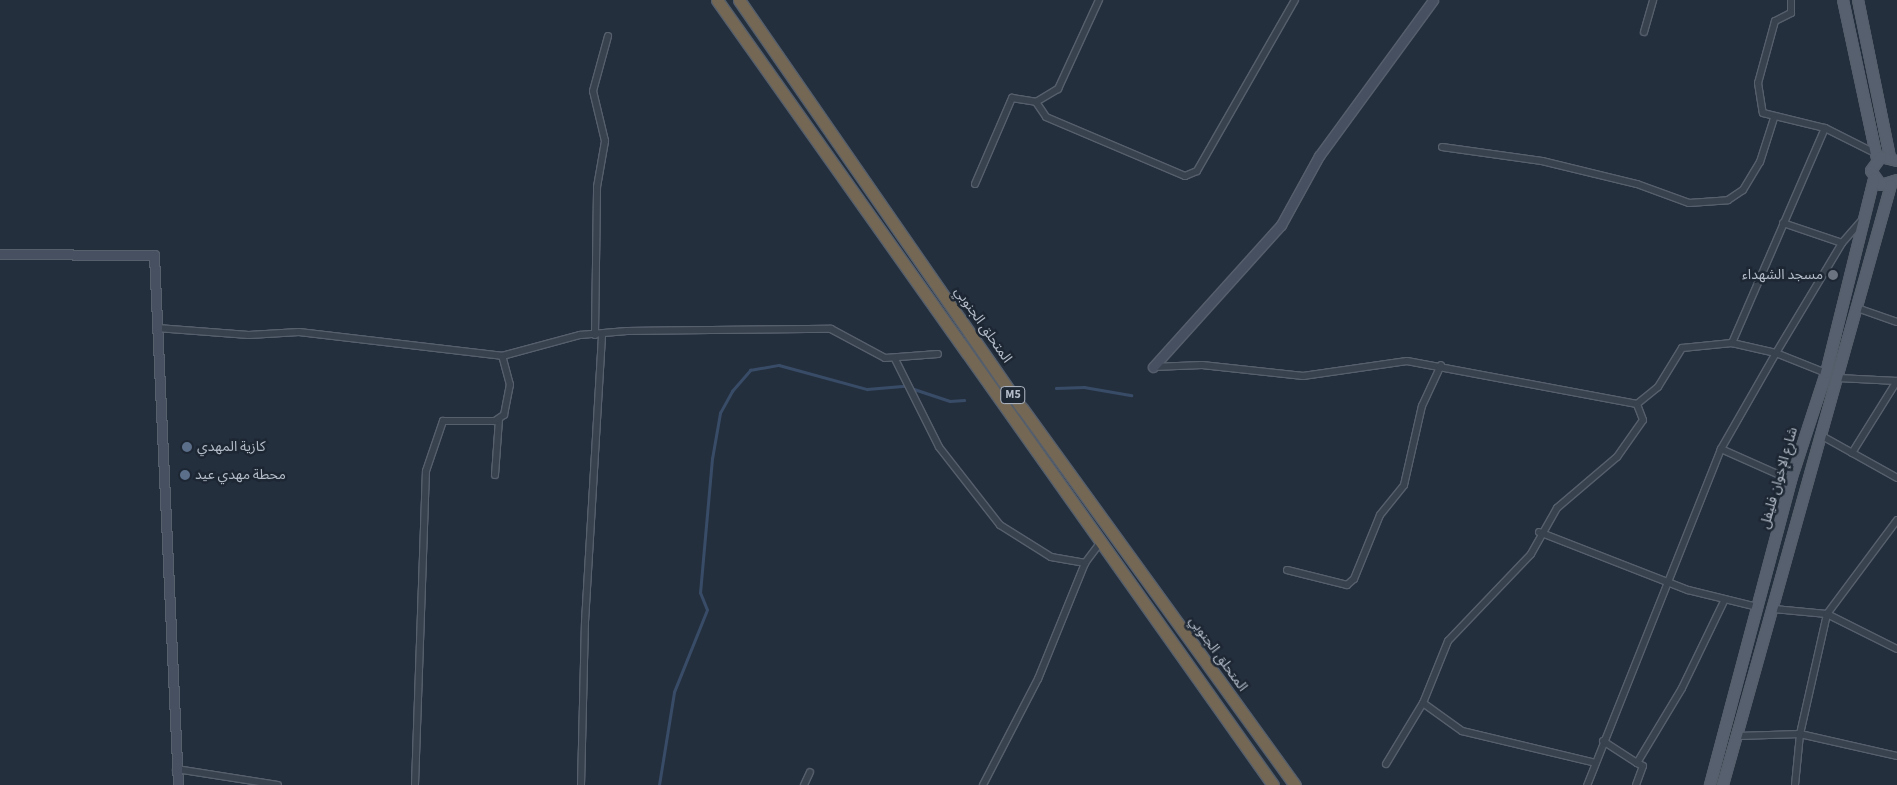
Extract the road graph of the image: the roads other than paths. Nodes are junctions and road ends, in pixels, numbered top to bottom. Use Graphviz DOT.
graph roads {
  1 [pos="717,0"];
  2 [pos="739,0"];
  3 [pos="1099,0"];
  4 [pos="1295,0"];
  5 [pos="1433,0"];
  6 [pos="1653,0"];
  7 [pos="1792,0"];
  8 [pos="1843,0"];
  9 [pos="1858,0"];
  10 [pos="1644,32"];
  11 [pos="608,36"];
  12 [pos="1036,102"];
  13 [pos="1774,118"];
  14 [pos="1825,128"];
  15 [pos="1442,147"];
  16 [pos="1877,156"];
  17 [pos="1894,159"];
  18 [pos="1874,179"];
  19 [pos="1894,182"];
  20 [pos="975,184"];
  21 [pos="1864,218"];
  22 [pos="1783,223"];
  23 [pos="1842,243"];
  24 [pos="0,254"];
  25 [pos="1858,308"];
  26 [pos="1897,322"];
  27 [pos="157,328"];
  28 [pos="598,336"];
  29 [pos="1732,343"];
  30 [pos="1776,353"];
  31 [pos="938,354"];
  32 [pos="502,356"];
  33 [pos="895,359"];
  34 [pos="1441,365"];
  35 [pos="1153,367"];
  36 [pos="1826,373"];
  37 [pos="1838,378"];
  38 [pos="1897,381"];
  39 [pos="1637,404"];
  40 [pos="499,419"];
  41 [pos="1822,436"];
  42 [pos="1721,449"];
  43 [pos="1852,453"];
  44 [pos="496,475"];
  45 [pos="1897,478"];
  46 [pos="1791,480"];
  47 [pos="1896,522"];
  48 [pos="1539,532"];
  49 [pos="1100,543"];
  50 [pos="1085,563"];
  51 [pos="1287,570"];
  52 [pos="1669,583"];
  53 [pos="1724,601"];
  54 [pos="1757,607"];
  55 [pos="1774,609"];
  56 [pos="1827,614"];
  57 [pos="1897,649"];
  58 [pos="1423,704"];
  59 [pos="1800,734"];
  60 [pos="1738,736"];
  61 [pos="1603,740"];
  62 [pos="1897,756"];
  63 [pos="1592,762"];
  64 [pos="1637,763"];
  65 [pos="1386,764"];
  66 [pos="176,768"];
  67 [pos="810,772"];
  68 [pos="178,785"];
  69 [pos="278,785"];
  70 [pos="415,785"];
  71 [pos="581,785"];
  72 [pos="804,785"];
  73 [pos="983,785"];
  74 [pos="1273,785"];
  75 [pos="1295,785"];
  76 [pos="1587,785"];
  77 [pos="1636,785"];
  78 [pos="1710,785"];
  79 [pos="1723,785"];
  80 [pos="1795,785"];
  1 -- 49 [label="highway, M5"];
  2 -- 75 [label="highway, المتحلق الجنوبي / M5"];
  3 -- 12 [label="street"];
  4 -- 12 [label="street"];
  5 -- 35 [label="street"];
  6 -- 10 [label="street"];
  7 -- 13 [label="street"];
  8 -- 16 [label="main road"];
  9 -- 17 [label="main road"];
  11 -- 28 [label="street"];
  12 -- 20 [label="street"];
  13 -- 14 [label="street"];
  13 -- 15 [label="street"];
  14 -- 16 [label="street"];
  14 -- 22 [label="street"];
  16 -- 17 [label="main road"];
  16 -- 18 [label="main road, شارع الإخوان فليفل"];
  18 -- 19 [label="main road"];
  18 -- 21 [label="main road, شارع الإخوان فليفل"];
  19 -- 25 [label="main road"];
  21 -- 23 [label="street"];
  21 -- 36 [label="main road, شارع الإخوان فليفل"];
  22 -- 23 [label="street"];
  22 -- 29 [label="street"];
  23 -- 30 [label="street"];
  24 -- 27 [label="street"];
  25 -- 26 [label="street"];
  25 -- 37 [label="main road"];
  27 -- 32 [label="street"];
  27 -- 66 [label="street"];
  28 -- 32 [label="street"];
  28 -- 33 [label="street"];
  28 -- 71 [label="street"];
  29 -- 30 [label="street"];
  29 -- 39 [label="street"];
  30 -- 36 [label="street"];
  30 -- 42 [label="street"];
  31 -- 33 [label="street"];
  32 -- 40 [label="street"];
  33 -- 50 [label="street"];
  34 -- 35 [label="street"];
  34 -- 39 [label="street"];
  34 -- 51 [label="street"];
  36 -- 46 [label="main road, شارع الإخوان فليفل"];
  37 -- 38 [label="street"];
  37 -- 41 [label="main road"];
  38 -- 43 [label="street"];
  39 -- 48 [label="street"];
  40 -- 44 [label="street"];
  40 -- 70 [label="street"];
  41 -- 43 [label="street"];
  41 -- 55 [label="main road"];
  42 -- 46 [label="street"];
  42 -- 52 [label="street"];
  43 -- 45 [label="street"];
  46 -- 54 [label="main road, شارع الإخوان فليفل"];
  47 -- 56 [label="street"];
  48 -- 52 [label="street"];
  48 -- 58 [label="street"];
  49 -- 50 [label="street"];
  49 -- 74 [label="highway, M5"];
  50 -- 73 [label="street"];
  52 -- 53 [label="street"];
  52 -- 61 [label="street"];
  53 -- 54 [label="street"];
  53 -- 64 [label="street"];
  54 -- 78 [label="main road, شارع الإخوان فليفل"];
  55 -- 56 [label="street"];
  55 -- 60 [label="main road"];
  56 -- 57 [label="street"];
  56 -- 59 [label="street"];
  58 -- 63 [label="street"];
  58 -- 65 [label="street"];
  59 -- 60 [label="street"];
  59 -- 62 [label="street"];
  59 -- 80 [label="street"];
  60 -- 79 [label="main road"];
  61 -- 63 [label="street"];
  61 -- 64 [label="street"];
  63 -- 76 [label="street"];
  64 -- 77 [label="street"];
  66 -- 68 [label="street"];
  66 -- 69 [label="street"];
  67 -- 72 [label="street"];
}
